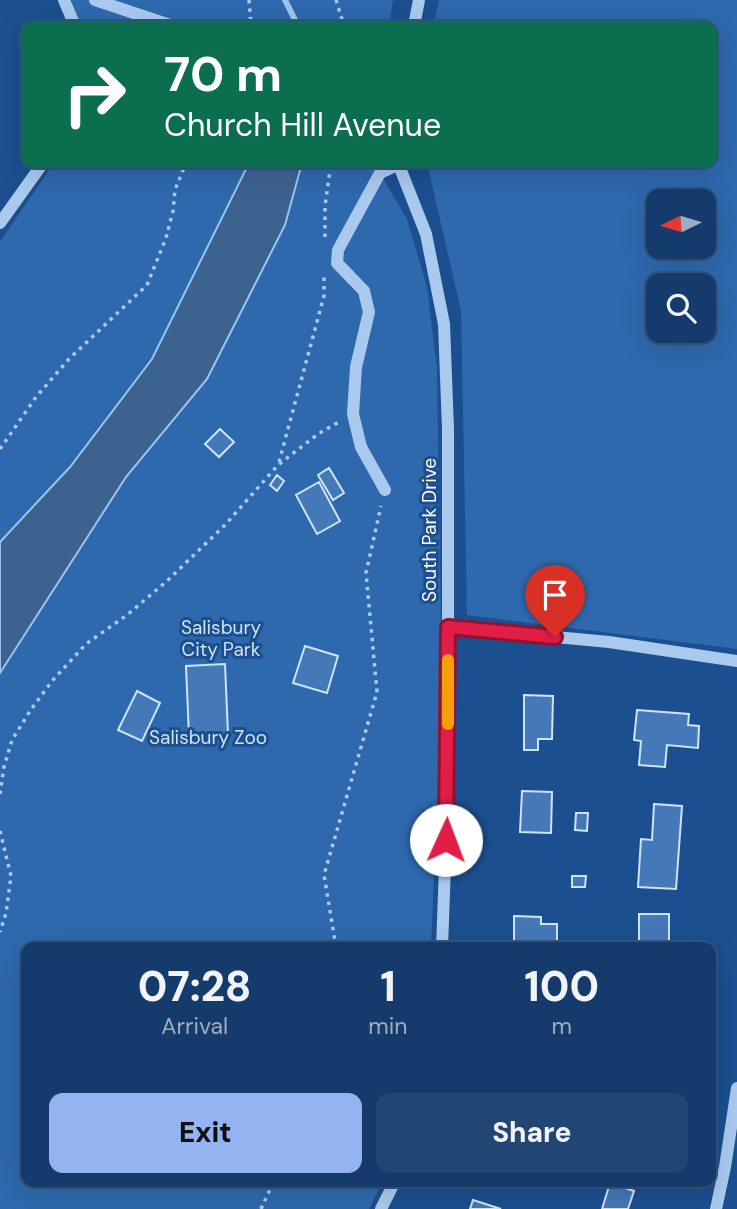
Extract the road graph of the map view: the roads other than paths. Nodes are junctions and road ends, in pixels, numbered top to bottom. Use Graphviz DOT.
graph roads {
  1 [pos="64,0"];
  2 [pos="95,0"];
  3 [pos="419,0"];
  4 [pos="73,21"];
  5 [pos="158,21"];
  6 [pos="415,21"];
  7 [pos="39,168"];
  8 [pos="389,168"];
  9 [pos="399,168"];
  10 [pos="0,223"];
  11 [pos="385,490"];
  12 [pos="448,627"];
  13 [pos="737,661"];
  14 [pos="442,942"];
  15 [pos="737,1088"];
  16 [pos="392,1187"];
  17 [pos="381,1209"];
  18 [pos="716,1209"];
  1 -- 4 [label="street"];
  2 -- 5 [label="street"];
  3 -- 6 [label="street"];
  7 -- 10 [label="street"];
  8 -- 11 [label="street"];
  9 -- 12 [label="street, South Park Drive"];
  12 -- 13 [label="street"];
  12 -- 14 [label="street, South Park Drive"];
  15 -- 18 [label="street"];
  16 -- 17 [label="street"];
}
